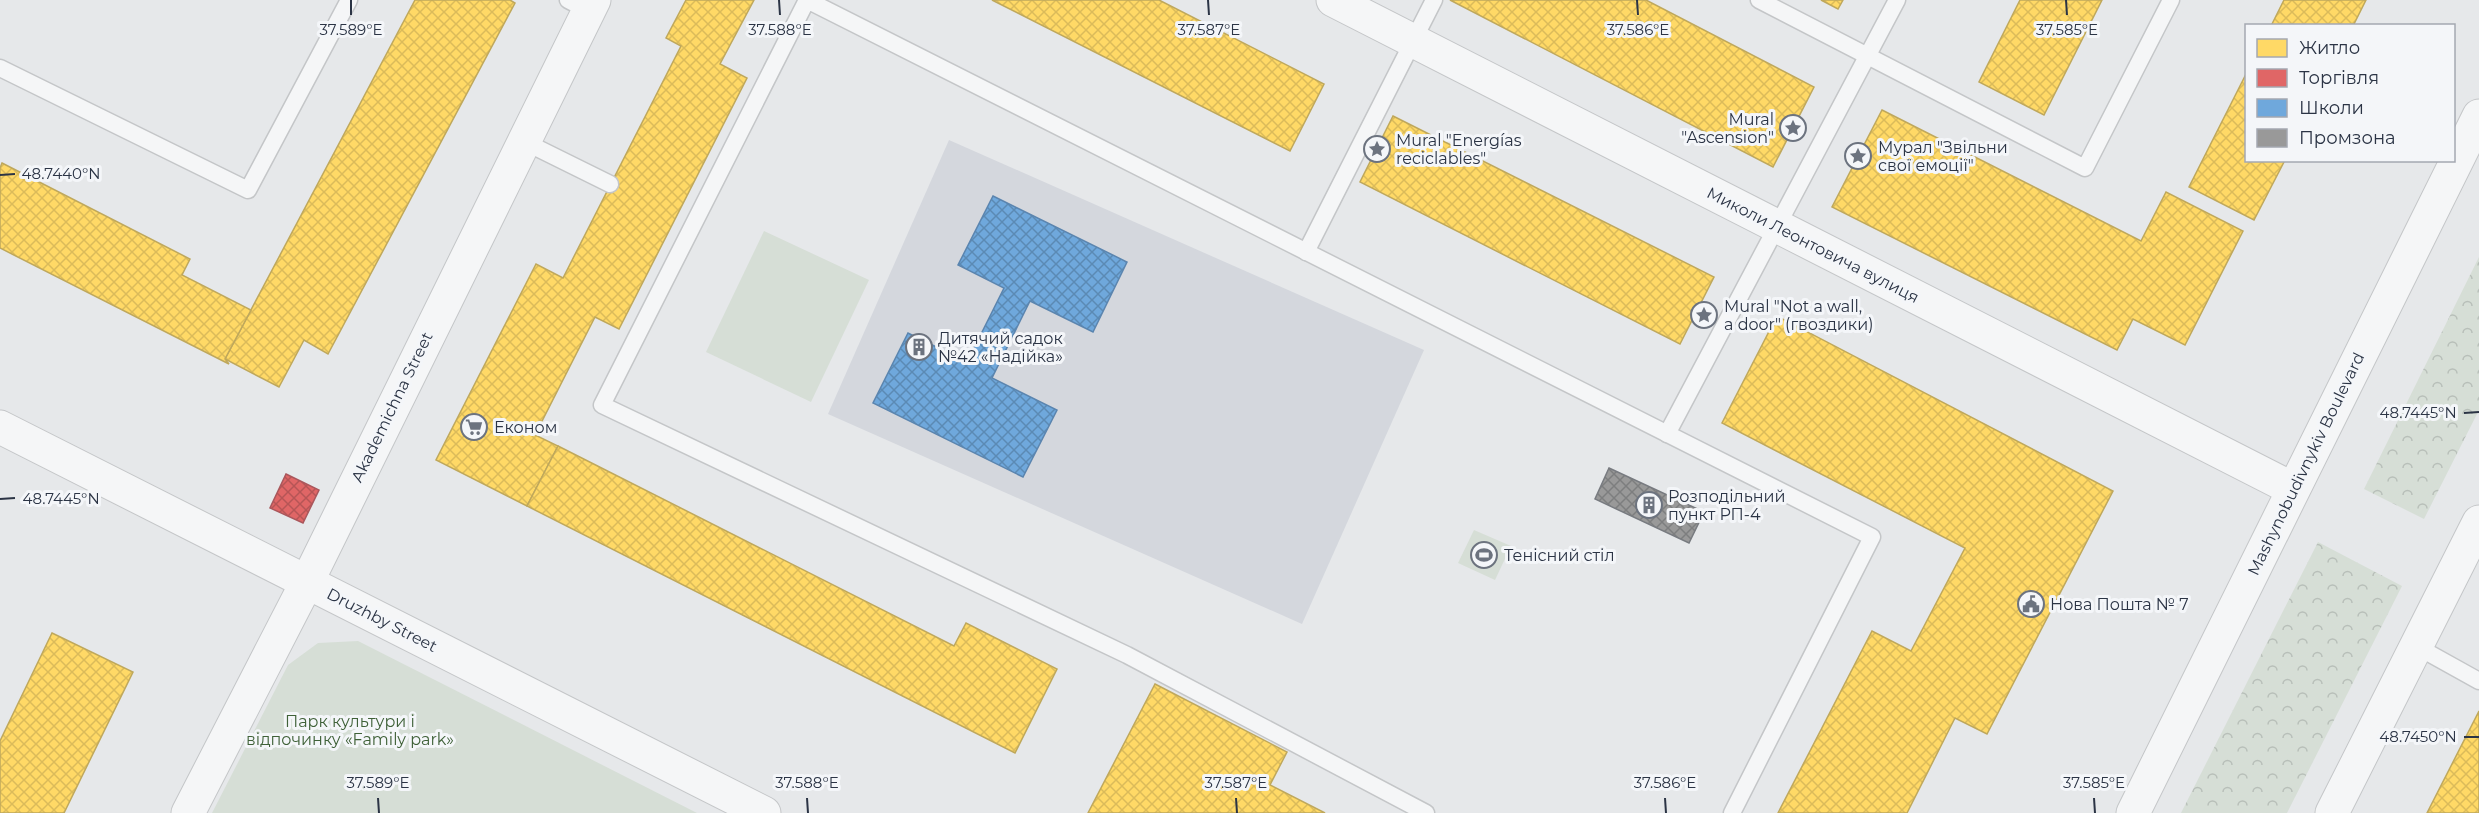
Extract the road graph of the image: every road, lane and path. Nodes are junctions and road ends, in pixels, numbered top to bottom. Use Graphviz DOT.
graph roads {
  1 [pos="349,0"];
  2 [pos="1333,0"];
  3 [pos="1434,0"];
  4 [pos="1759,0"];
  5 [pos="1898,0"];
  6 [pos="2170,0"];
  7 [pos="584,4"];
  8 [pos="1414,41"];
  9 [pos="1868,56"];
  10 [pos="0,68"];
  11 [pos="2479,116"];
  12 [pos="523,141"];
  13 [pos="610,184"];
  14 [pos="1778,227"];
  15 [pos="1306,252"];
  16 [pos="0,427"];
  17 [pos="1667,434"];
  18 [pos="2294,489"];
  19 [pos="2479,522"];
  20 [pos="307,582"];
  21 [pos="2416,646"];
  22 [pos="2479,681"];
  23 [pos="188,813"];
  24 [pos="764,813"];
  25 [pos="1425,813"];
  26 [pos="1732,813"];
  27 [pos="2133,813"];
  28 [pos="2332,813"];
  1 -- 10 [label="lane"];
  2 -- 8 [label="street, Миколи Леонтовича вулиця"];
  3 -- 8 [label="lane"];
  4 -- 9 [label="lane"];
  5 -- 9 [label="lane"];
  6 -- 9 [label="lane"];
  7 -- 12 [label="street, Akademichna Street"];
  8 -- 14 [label="street, Миколи Леонтовича вулиця"];
  8 -- 15 [label="lane"];
  9 -- 14 [label="lane"];
  11 -- 18 [label="street, Mashynobudivnykiv Boulevard"];
  12 -- 13 [label="lane"];
  12 -- 20 [label="street, Akademichna Street"];
  14 -- 17 [label="lane"];
  14 -- 18 [label="street, Миколи Леонтовича вулиця"];
  15 -- 17 [label="lane"];
  15 -- 25 [label="lane"];
  16 -- 20 [label="street, Druzhby Street"];
  17 -- 26 [label="lane"];
  18 -- 27 [label="street, Mashynobudivnykiv Boulevard"];
  19 -- 21 [label="street"];
  20 -- 23 [label="street, Akademichna Street"];
  20 -- 24 [label="street, Druzhby Street"];
  21 -- 22 [label="lane"];
  21 -- 28 [label="street"];
}
